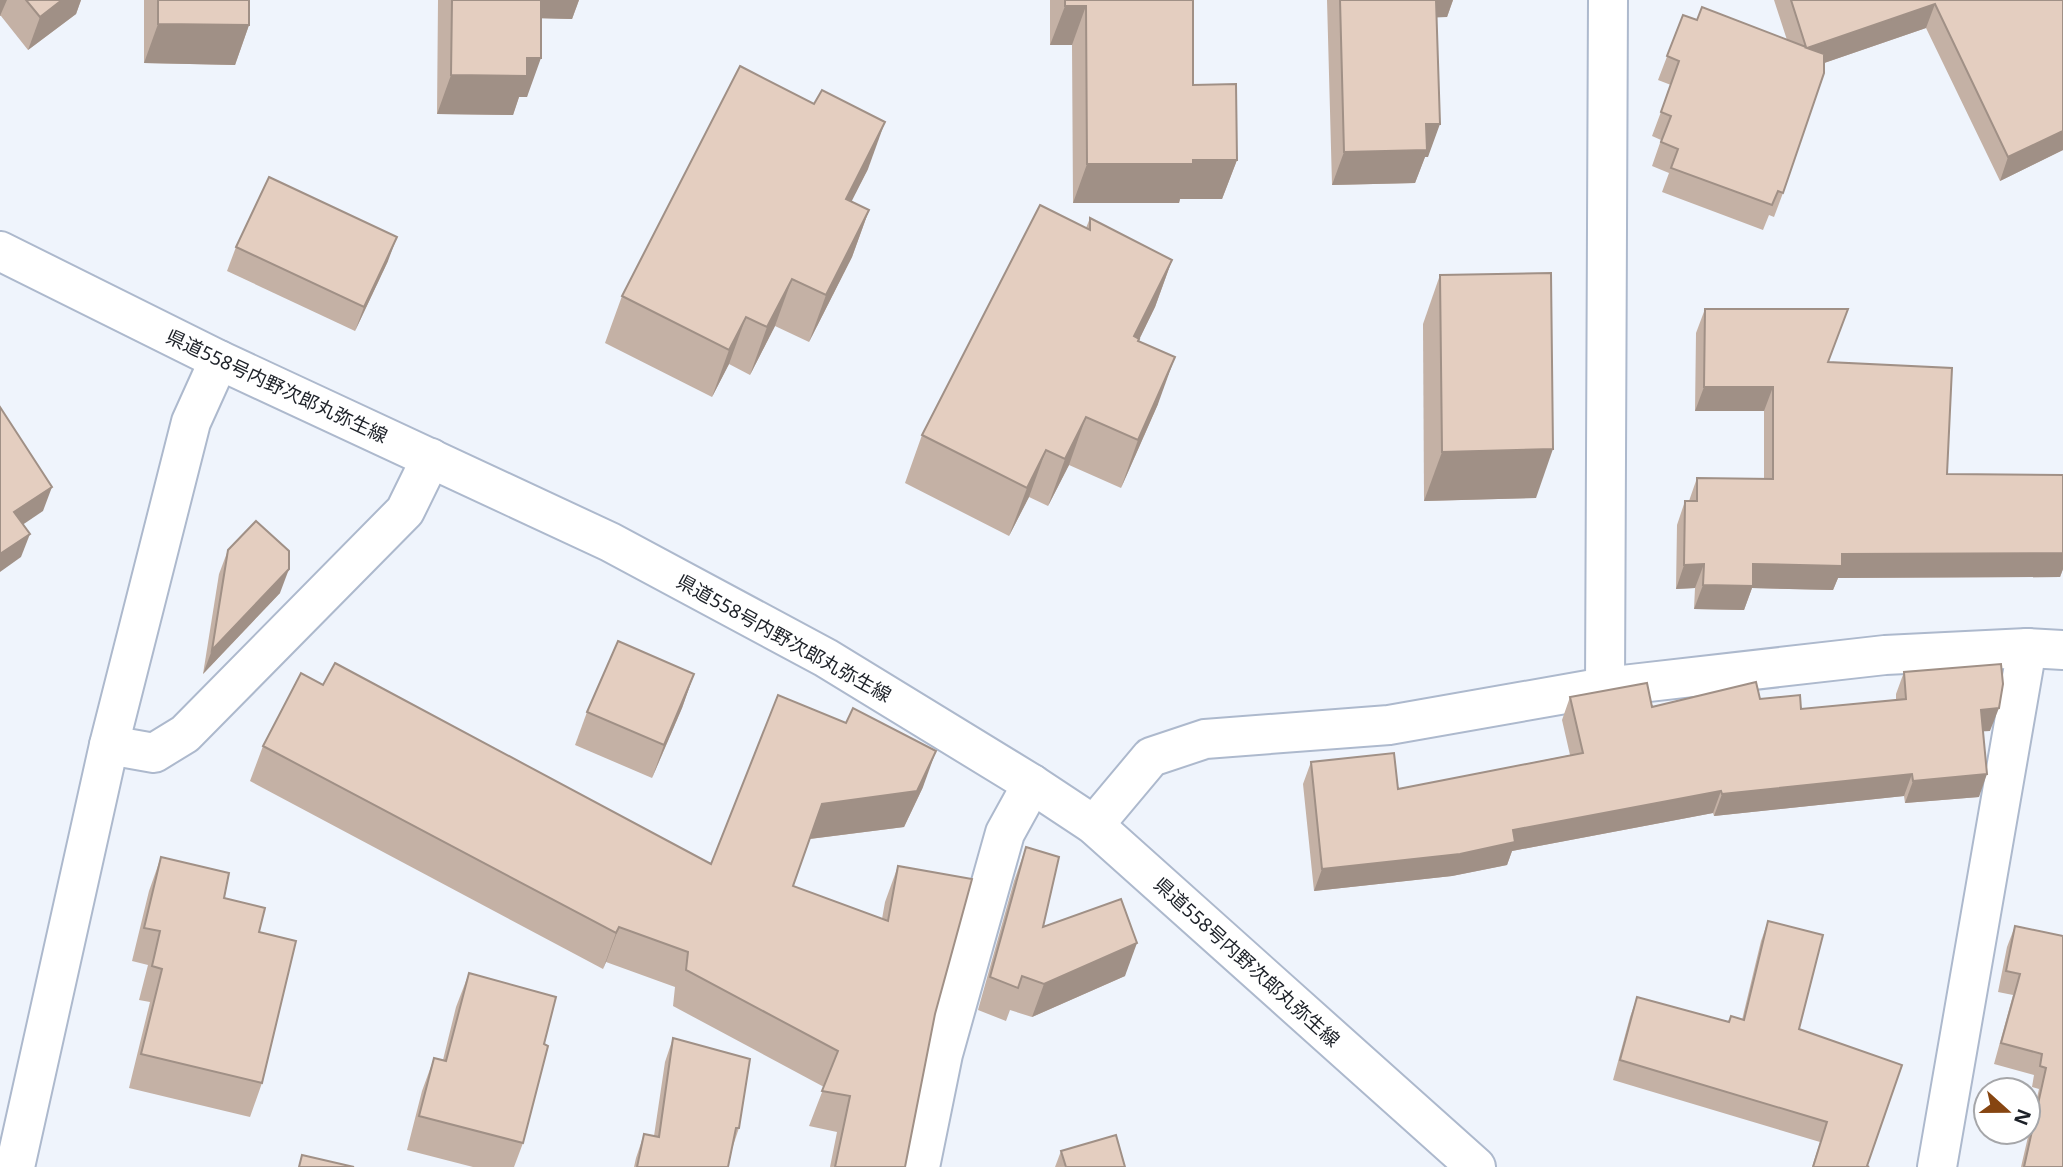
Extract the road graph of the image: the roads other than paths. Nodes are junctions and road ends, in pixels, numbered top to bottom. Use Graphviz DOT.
graph roads {
  1 [pos="1608,0"];
  2 [pos="0,251"];
  3 [pos="219,360"];
  4 [pos="431,458"];
  5 [pos="2045,649"];
  6 [pos="1605,687"];
  7 [pos="109,745"];
  8 [pos="1032,784"];
  9 [pos="1094,825"];
  10 [pos="15,1167"];
  11 [pos="920,1167"];
  12 [pos="1476,1167"];
  13 [pos="1937,1167"];
  1 -- 6 [label="street"];
  2 -- 3 [label="street, 県道558号内野次郎丸弥生線"];
  3 -- 4 [label="street, 県道558号内野次郎丸弥生線"];
  3 -- 7 [label="street"];
  4 -- 7 [label="street"];
  4 -- 8 [label="street, 県道558号内野次郎丸弥生線"];
  5 -- 6 [label="street"];
  5 -- 13 [label="street"];
  6 -- 9 [label="street"];
  7 -- 10 [label="street"];
  8 -- 9 [label="street, 県道558号内野次郎丸弥生線"];
  8 -- 11 [label="street"];
  9 -- 12 [label="street, 県道558号内野次郎丸弥生線"];
}
